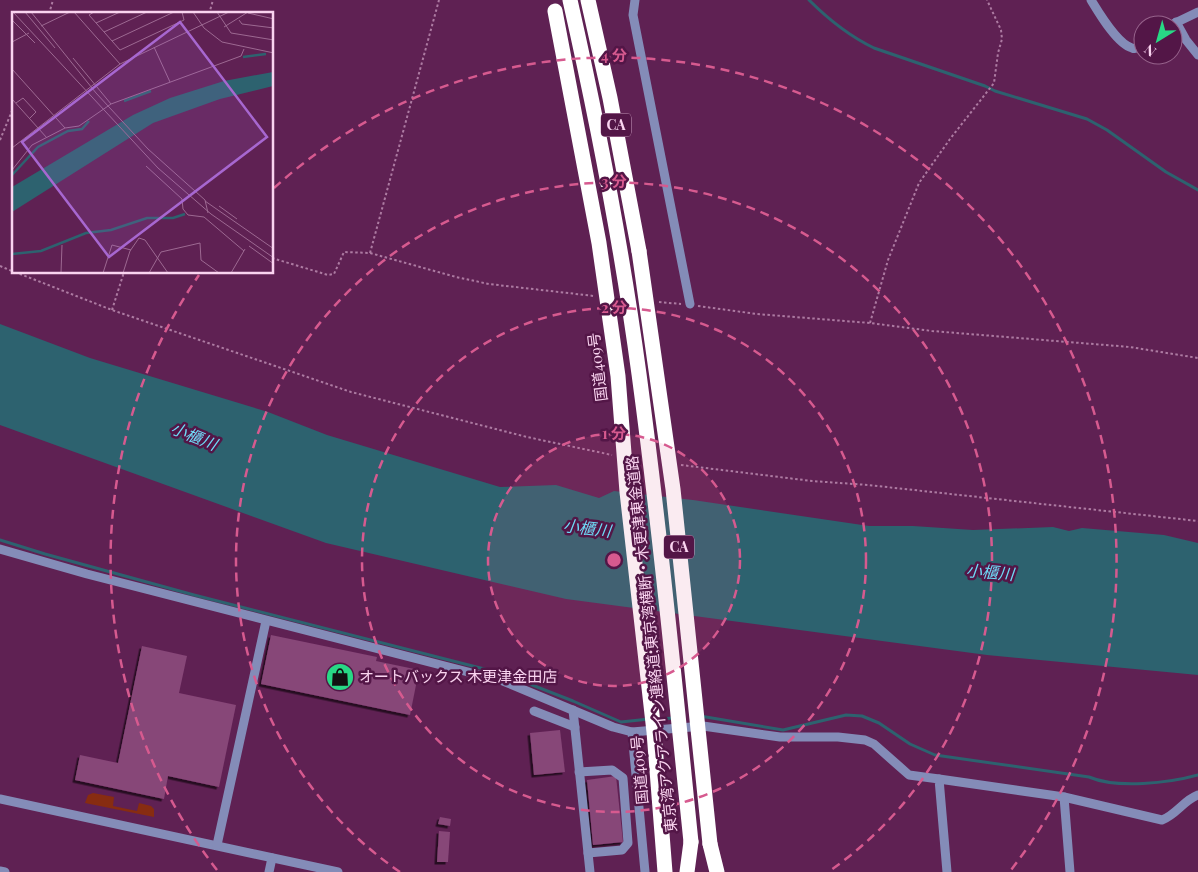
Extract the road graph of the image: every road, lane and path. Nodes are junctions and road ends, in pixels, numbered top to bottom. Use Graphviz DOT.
graph roads {
  1 [pos="439,0"];
  2 [pos="570,0"];
  3 [pos="588,0"];
  4 [pos="635,0"];
  5 [pos="987,0"];
  6 [pos="1091,0"];
  7 [pos="554,4"];
  8 [pos="1198,12"];
  9 [pos="1183,20"];
  10 [pos="1183,36"];
  11 [pos="1133,48"];
  12 [pos="1198,55"];
  13 [pos="12,111"];
  14 [pos="0,140"];
  15 [pos="370,253"];
  16 [pos="274,259"];
  17 [pos="0,266"];
  18 [pos="12,271"];
  19 [pos="19,274"];
  20 [pos="123,274"];
  21 [pos="596,296"];
  22 [pos="652,301"];
  23 [pos="690,304"];
  24 [pos="112,310"];
  25 [pos="870,323"];
  26 [pos="1198,358"];
  27 [pos="616,455"];
  28 [pos="676,464"];
  29 [pos="1198,521"];
  30 [pos="0,549"];
  31 [pos="266,620"];
  32 [pos="573,710"];
  33 [pos="534,711"];
  34 [pos="575,727"];
  35 [pos="632,732"];
  36 [pos="579,772"];
  37 [pos="938,778"];
  38 [pos="1198,795"];
  39 [pos="1064,797"];
  40 [pos="0,799"];
  41 [pos="691,842"];
  42 [pos="710,844"];
  43 [pos="217,846"];
  44 [pos="588,853"];
  45 [pos="272,858"];
  46 [pos="0,871"];
  47 [pos="4,872"];
  48 [pos="269,872"];
  49 [pos="338,872"];
  50 [pos="590,872"];
  51 [pos="644,872"];
  52 [pos="665,872"];
  53 [pos="687,872"];
  54 [pos="693,872"];
  55 [pos="712,872"];
  56 [pos="717,872"];
  57 [pos="947,872"];
  58 [pos="1065,872"];
  59 [pos="1070,872"];
  60 [pos="1075,872"];
  1 -- 15 [label="path"];
  2 -- 41 [label="highway, 東京湾アクアライン連絡道;東京湾横断・木更津東金道路 / CA, bridge"];
  3 -- 42 [label="highway, CA, bridge"];
  4 -- 23 [label="street"];
  5 -- 25 [label="path"];
  6 -- 11 [label="street"];
  7 -- 52 [label="highway, 国道409号, bridge"];
  8 -- 9 [label="street"];
  10 -- 12 [label="street"];
  13 -- 14 [label="path"];
  15 -- 16 [label="path"];
  15 -- 21 [label="path"];
  17 -- 18 [label="path"];
  19 -- 24 [label="path"];
  20 -- 24 [label="path"];
  22 -- 23 [label="path"];
  23 -- 25 [label="path"];
  24 -- 27 [label="path"];
  25 -- 26 [label="path"];
  28 -- 29 [label="path"];
  30 -- 31 [label="street"];
  31 -- 32 [label="street"];
  31 -- 43 [label="street"];
  32 -- 34 [label="street"];
  32 -- 35 [label="street"];
  33 -- 34 [label="street"];
  34 -- 36 [label="street"];
  35 -- 37 [label="street"];
  35 -- 51 [label="street"];
  36 -- 44 [label="street"];
  36 -- 44 [label="street"];
  37 -- 39 [label="street"];
  37 -- 57 [label="street"];
  38 -- 39 [label="street"];
  39 -- 59 [label="street"];
  40 -- 43 [label="street"];
  41 -- 53 [label="highway"];
  41 -- 54 [label="highway, 東京湾アクアライン連絡道;東京湾横断・木更津東金道路 / CA"];
  42 -- 55 [label="highway, CA"];
  42 -- 56 [label="highway"];
  43 -- 45 [label="street"];
  44 -- 50 [label="street"];
  45 -- 48 [label="street"];
  45 -- 49 [label="street"];
  46 -- 47 [label="street"];
  58 -- 59 [label="street"];
  59 -- 60 [label="street"];
}
